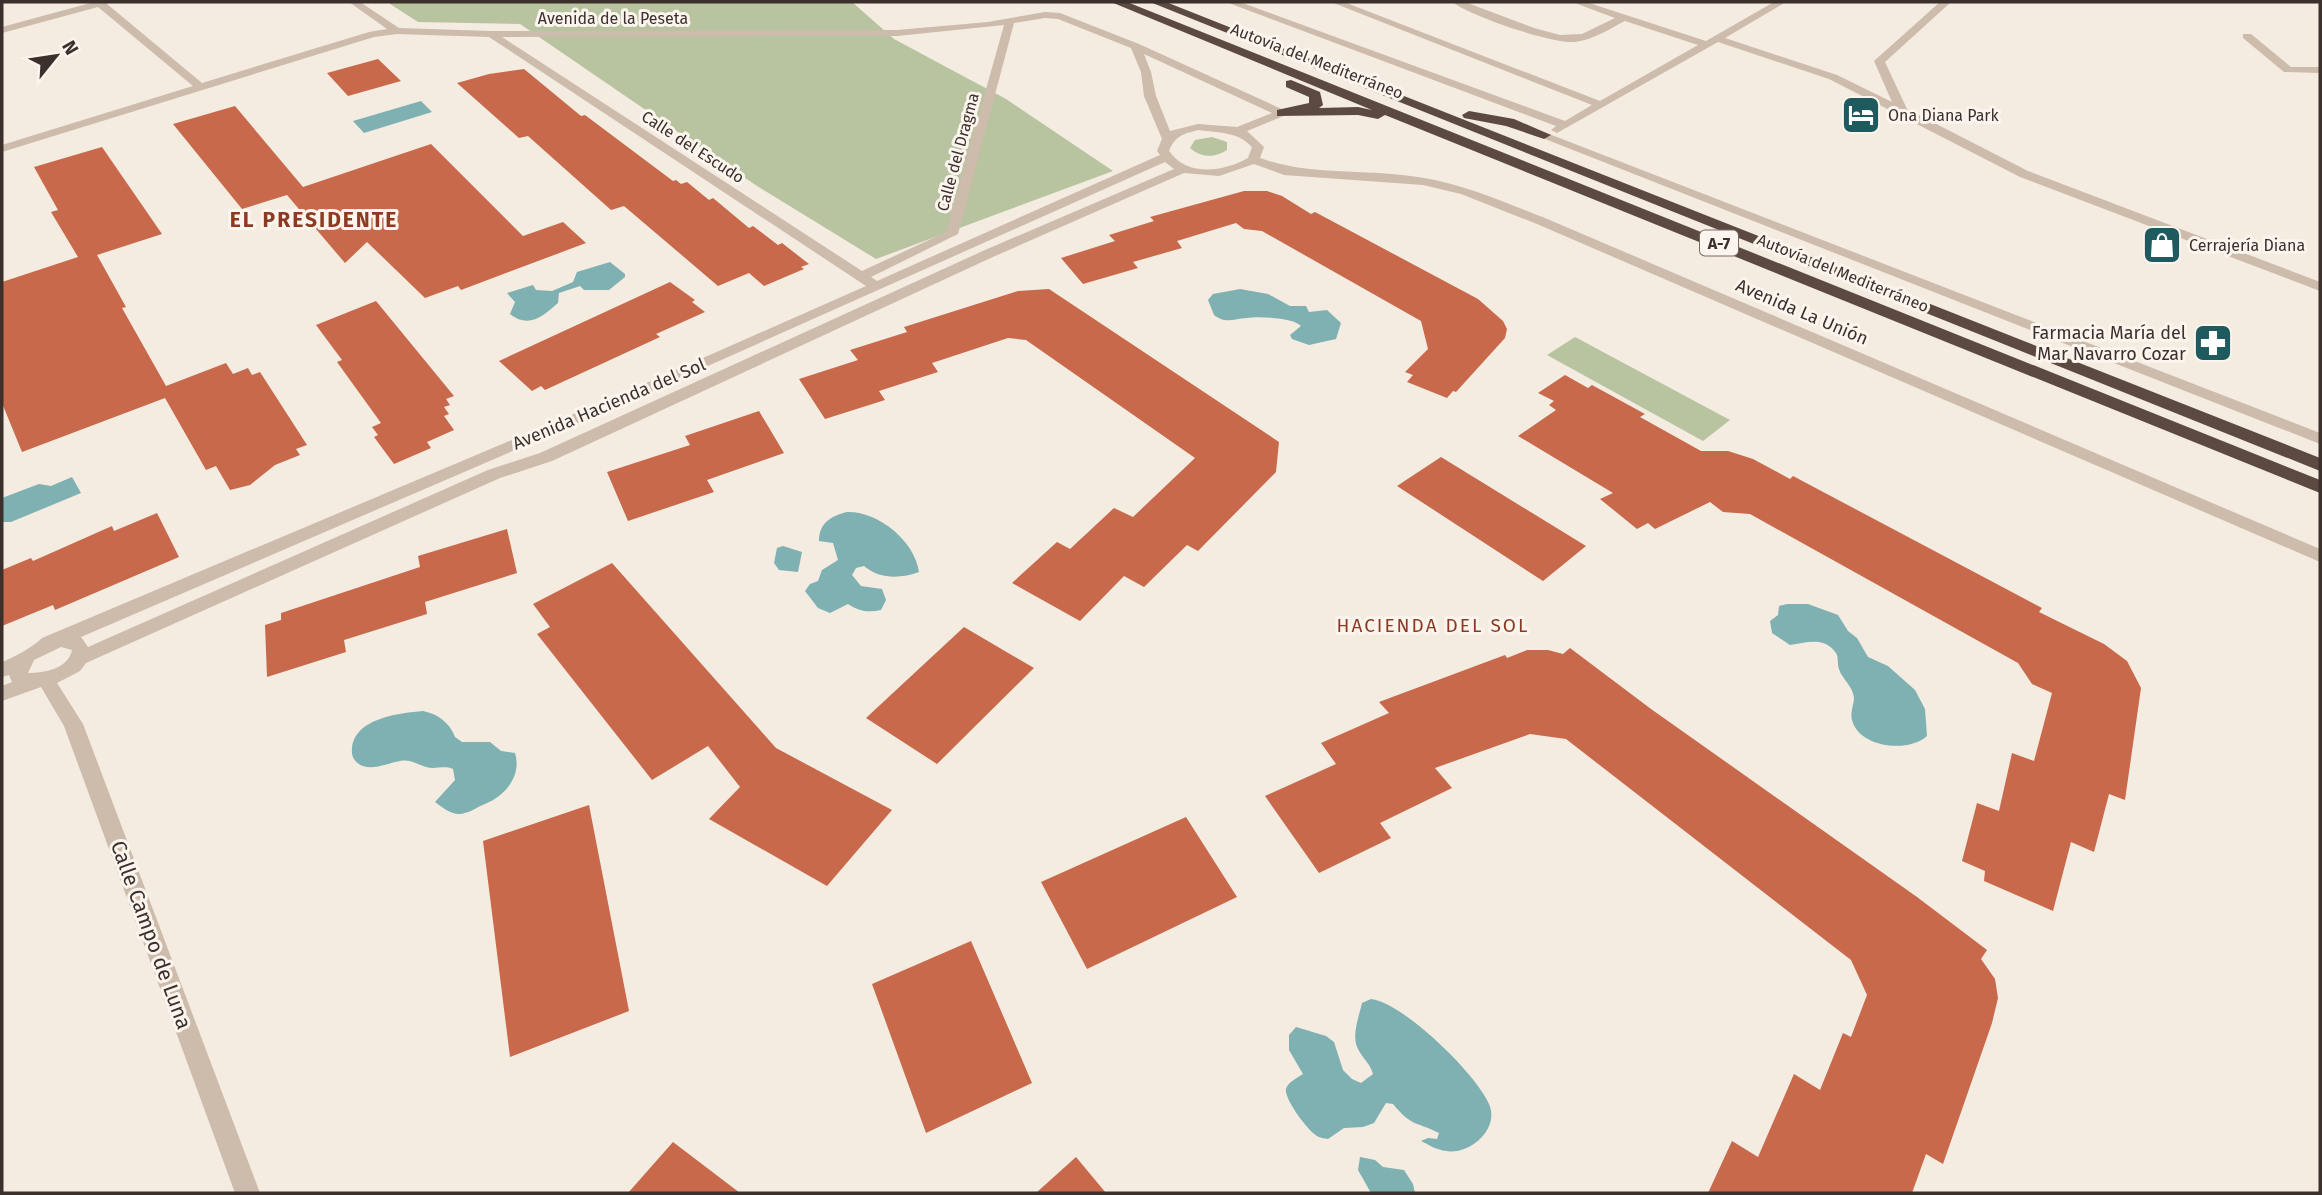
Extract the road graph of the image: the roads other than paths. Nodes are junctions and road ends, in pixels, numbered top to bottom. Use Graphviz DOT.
graph roads {
  1 [pos="102,2"];
  2 [pos="354,2"];
  3 [pos="1116,2"];
  4 [pos="1156,2"];
  5 [pos="1231,2"];
  6 [pos="1336,2"];
  7 [pos="1457,2"];
  8 [pos="1577,2"];
  9 [pos="1781,2"];
  10 [pos="1946,2"];
  11 [pos="1623,18"];
  12 [pos="1010,21"];
  13 [pos="2,30"];
  14 [pos="397,32"];
  15 [pos="491,34"];
  16 [pos="2248,36"];
  17 [pos="1713,42"];
  18 [pos="1219,43"];
  19 [pos="1135,46"];
  20 [pos="2320,70"];
  21 [pos="199,86"];
  22 [pos="1601,105"];
  23 [pos="1902,111"];
  24 [pos="1282,113"];
  25 [pos="1436,120"];
  26 [pos="1566,125"];
  27 [pos="1238,131"];
  28 [pos="1544,135"];
  29 [pos="1168,139"];
  30 [pos="2,149"];
  31 [pos="1166,157"];
  32 [pos="1253,160"];
  33 [pos="1184,169"];
  34 [pos="861,278"];
  35 [pos="877,287"];
  36 [pos="2320,287"];
  37 [pos="2320,439"];
  38 [pos="2320,465"];
  39 [pos="2320,487"];
  40 [pos="2320,556"];
  41 [pos="48,643"];
  42 [pos="78,659"];
  43 [pos="22,662"];
  44 [pos="2,670"];
  45 [pos="38,681"];
  46 [pos="2,694"];
  47 [pos="247,1193"];
  1 -- 13 [label="street"];
  1 -- 21 [label="street"];
  2 -- 14 [label="street"];
  3 -- 18 [label="highway, Autovía del Mediterráneo / A-7"];
  4 -- 25 [label="highway, Autovía del Mediterráneo / A-7"];
  5 -- 26 [label="street"];
  6 -- 22 [label="street"];
  7 -- 11 [label="street"];
  8 -- 11 [label="street"];
  9 -- 17 [label="street"];
  10 -- 23 [label="street"];
  11 -- 17 [label="street"];
  12 -- 15 [label="street, Avenida de la Peseta"];
  12 -- 19 [label="street, Avenida de la Peseta"];
  12 -- 34 [label="street, Calle del Dragma"];
  14 -- 15 [label="street, Avenida de la Peseta"];
  14 -- 21 [label="street, Avenida de la Peseta"];
  15 -- 34 [label="street, Calle del Escudo"];
  16 -- 20 [label="street"];
  17 -- 22 [label="street"];
  17 -- 23 [label="street"];
  18 -- 24 [label="highway"];
  18 -- 25 [label="highway, Autovía del Mediterráneo / A-7"];
  19 -- 24 [label="street, Avenida de la Peseta"];
  19 -- 29 [label="street"];
  21 -- 30 [label="street, Avenida de la Peseta"];
  22 -- 26 [label="street"];
  23 -- 36 [label="street"];
  24 -- 25 [label="highway"];
  24 -- 27 [label="street"];
  25 -- 28 [label="highway"];
  25 -- 38 [label="highway, Autovía del Mediterráneo / A-7"];
  25 -- 39 [label="highway, Autovía del Mediterráneo / A-7"];
  26 -- 28 [label="street"];
  27 -- 29 [label="street"];
  27 -- 32 [label="street"];
  28 -- 37 [label="street"];
  29 -- 31 [label="street"];
  31 -- 33 [label="street"];
  31 -- 35 [label="street, Avenida Hacienda del Sol"];
  32 -- 33 [label="street"];
  32 -- 40 [label="street, Avenida La Unión"];
  33 -- 42 [label="street, Avenida Hacienda del Sol"];
  34 -- 35 [label="street, Calle del Escudo"];
  35 -- 41 [label="street, Avenida Hacienda del Sol"];
  41 -- 42 [label="street"];
  41 -- 43 [label="street, Avenida Hacienda del Sol"];
  42 -- 45 [label="street, Avenida Hacienda del Sol"];
  43 -- 44 [label="street"];
  43 -- 45 [label="street, Calle Campo de Luna"];
  45 -- 46 [label="street"];
  45 -- 47 [label="street, Calle Campo de Luna"];
}
